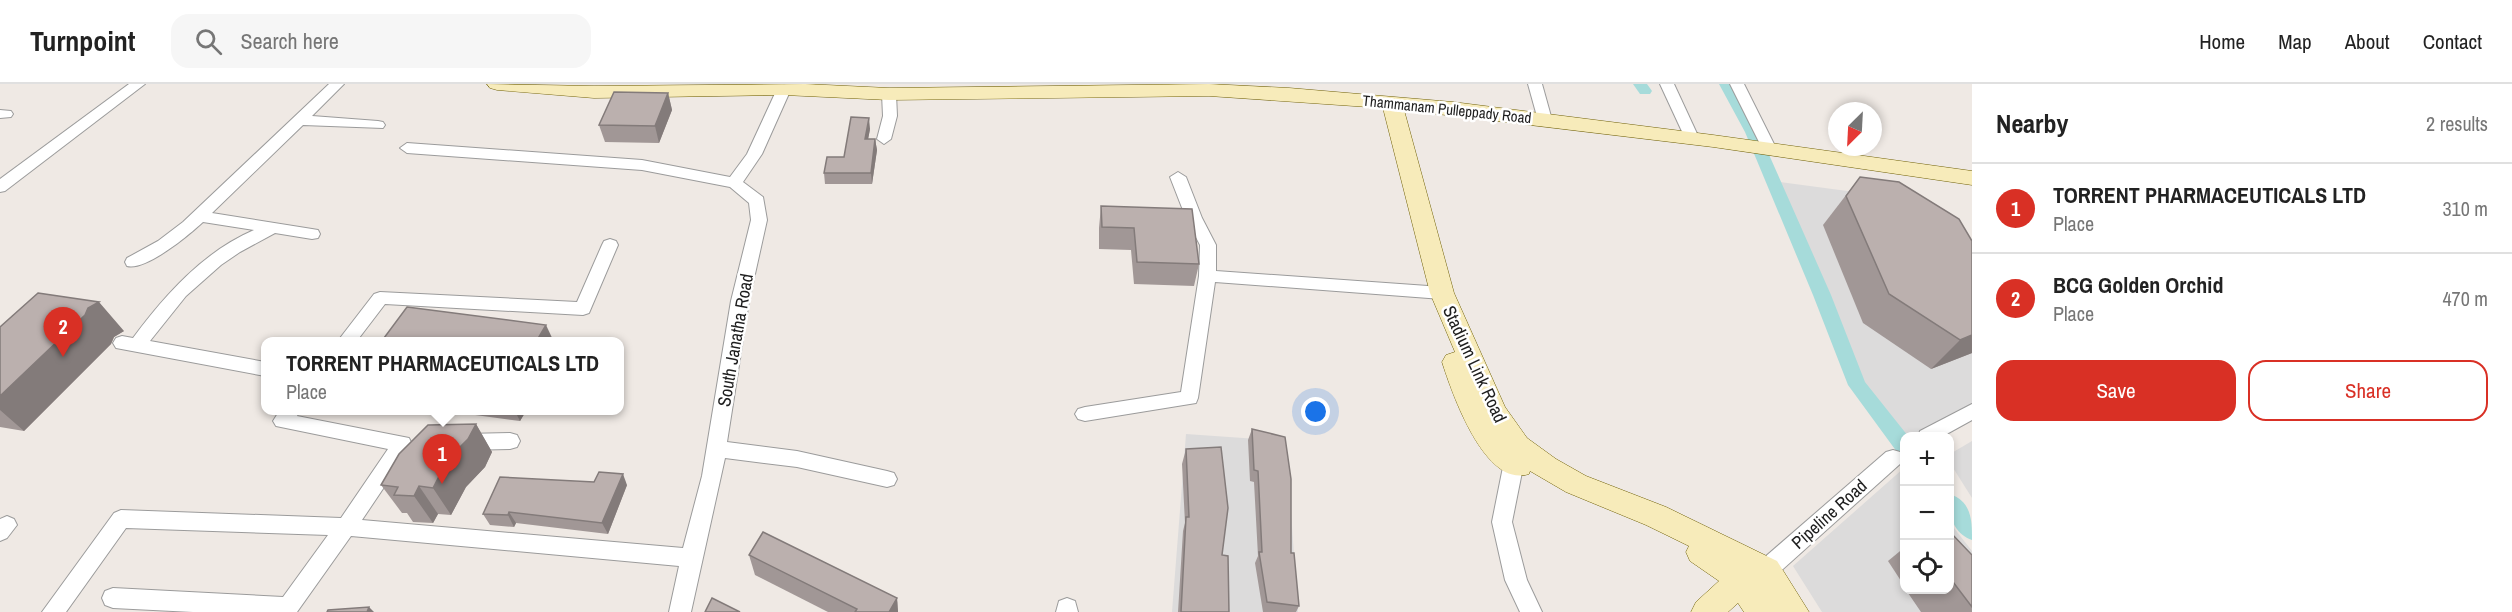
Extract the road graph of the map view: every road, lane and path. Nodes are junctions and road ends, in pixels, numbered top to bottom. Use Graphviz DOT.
graph roads {
  1 [pos="138,84"];
  2 [pos="337,84"];
  3 [pos="497,84"];
  4 [pos="1535,84"];
  5 [pos="1667,84"];
  6 [pos="1737,84"];
  7 [pos="1135,87"];
  8 [pos="670,88"];
  9 [pos="1014,88"];
  10 [pos="784,89"];
  11 [pos="889,94"];
  12 [pos="1384,101"];
  13 [pos="300,120"];
  14 [pos="1545,120"];
  15 [pos="378,125"];
  16 [pos="885,139"];
  17 [pos="1702,139"];
  18 [pos="407,148"];
  19 [pos="1770,150"];
  20 [pos="1798,154"];
  21 [pos="1178,177"];
  22 [pos="1972,178"];
  23 [pos="734,183"];
  24 [pos="0,187"];
  25 [pos="200,216"];
  26 [pos="274,227"];
  27 [pos="312,234"];
  28 [pos="610,244"];
  29 [pos="134,262"];
  30 [pos="1207,276"];
  31 [pos="1437,292"];
  32 [pos="350,337"];
  33 [pos="261,368"];
  34 [pos="1972,411"];
  35 [pos="1085,414"];
  36 [pos="288,415"];
  37 [pos="1934,432"];
  38 [pos="510,441"];
  39 [pos="426,443"];
  40 [pos="450,443"];
  41 [pos="402,444"];
  42 [pos="716,449"];
  43 [pos="1893,458"];
  44 [pos="1514,462"];
  45 [pos="887,479"];
  46 [pos="346,527"];
  47 [pos="691,558"];
  48 [pos="1753,576"];
  49 [pos="113,598"];
  50 [pos="53,612"];
  51 [pos="680,612"];
  52 [pos="1531,612"];
  53 [pos="1707,612"];
  54 [pos="1762,612"];
  55 [pos="1793,612"];
  1 -- 24 [label="street"];
  2 -- 13 [label="street"];
  3 -- 8 [label="main road, Thammanam Pulleppady Road"];
  4 -- 14 [label="street"];
  5 -- 17 [label="street"];
  6 -- 19 [label="street"];
  7 -- 9 [label="main road, Thammanam Pulleppady Road"];
  7 -- 12 [label="main road, Thammanam Pulleppady Road"];
  8 -- 10 [label="main road, Thammanam Pulleppady Road"];
  9 -- 11 [label="main road, Thammanam Pulleppady Road"];
  10 -- 11 [label="main road, Thammanam Pulleppady Road"];
  10 -- 23 [label="street"];
  11 -- 16 [label="street"];
  12 -- 14 [label="main road, Thammanam Pulleppady Road"];
  12 -- 31 [label="main road, Stadium Link Road"];
  13 -- 15 [label="street"];
  13 -- 25 [label="street"];
  14 -- 17 [label="main road, Thammanam Pulleppady Road"];
  17 -- 19 [label="main road, Thammanam Pulleppady Road"];
  17 -- 20 [label="main road, Thammanam Pulleppady Road"];
  18 -- 23 [label="street"];
  19 -- 20 [label="main road, Thammanam Pulleppady Road"];
  20 -- 22 [label="main road, Thammanam Pulleppady Road"];
  21 -- 30 [label="street"];
  23 -- 42 [label="street, South Janatha Road"];
  25 -- 26 [label="street"];
  25 -- 29 [label="street"];
  26 -- 27 [label="street"];
  26 -- 33 [label="street"];
  28 -- 32 [label="street"];
  30 -- 31 [label="street"];
  30 -- 35 [label="street"];
  31 -- 44 [label="main road, Stadium Link Road"];
  31 -- 48 [label="main road, Stadium Link Road"];
  34 -- 37 [label="street"];
  36 -- 41 [label="street"];
  38 -- 40 [label="street"];
  39 -- 41 [label="street"];
  41 -- 46 [label="street"];
  42 -- 45 [label="street"];
  42 -- 47 [label="street, South Janatha Road"];
  43 -- 48 [label="street, Pipeline Road"];
  44 -- 48 [label="main road, Stadium Link Road"];
  44 -- 52 [label="street"];
  46 -- 47 [label="street"];
  46 -- 49 [label="street"];
  46 -- 50 [label="street"];
  47 -- 51 [label="street, South Janatha Road"];
  48 -- 53 [label="main road, Pipeline Road"];
  48 -- 54 [label="main road, Stadium Link Road"];
  48 -- 55 [label="main road, Stadium Link Road"];
}
